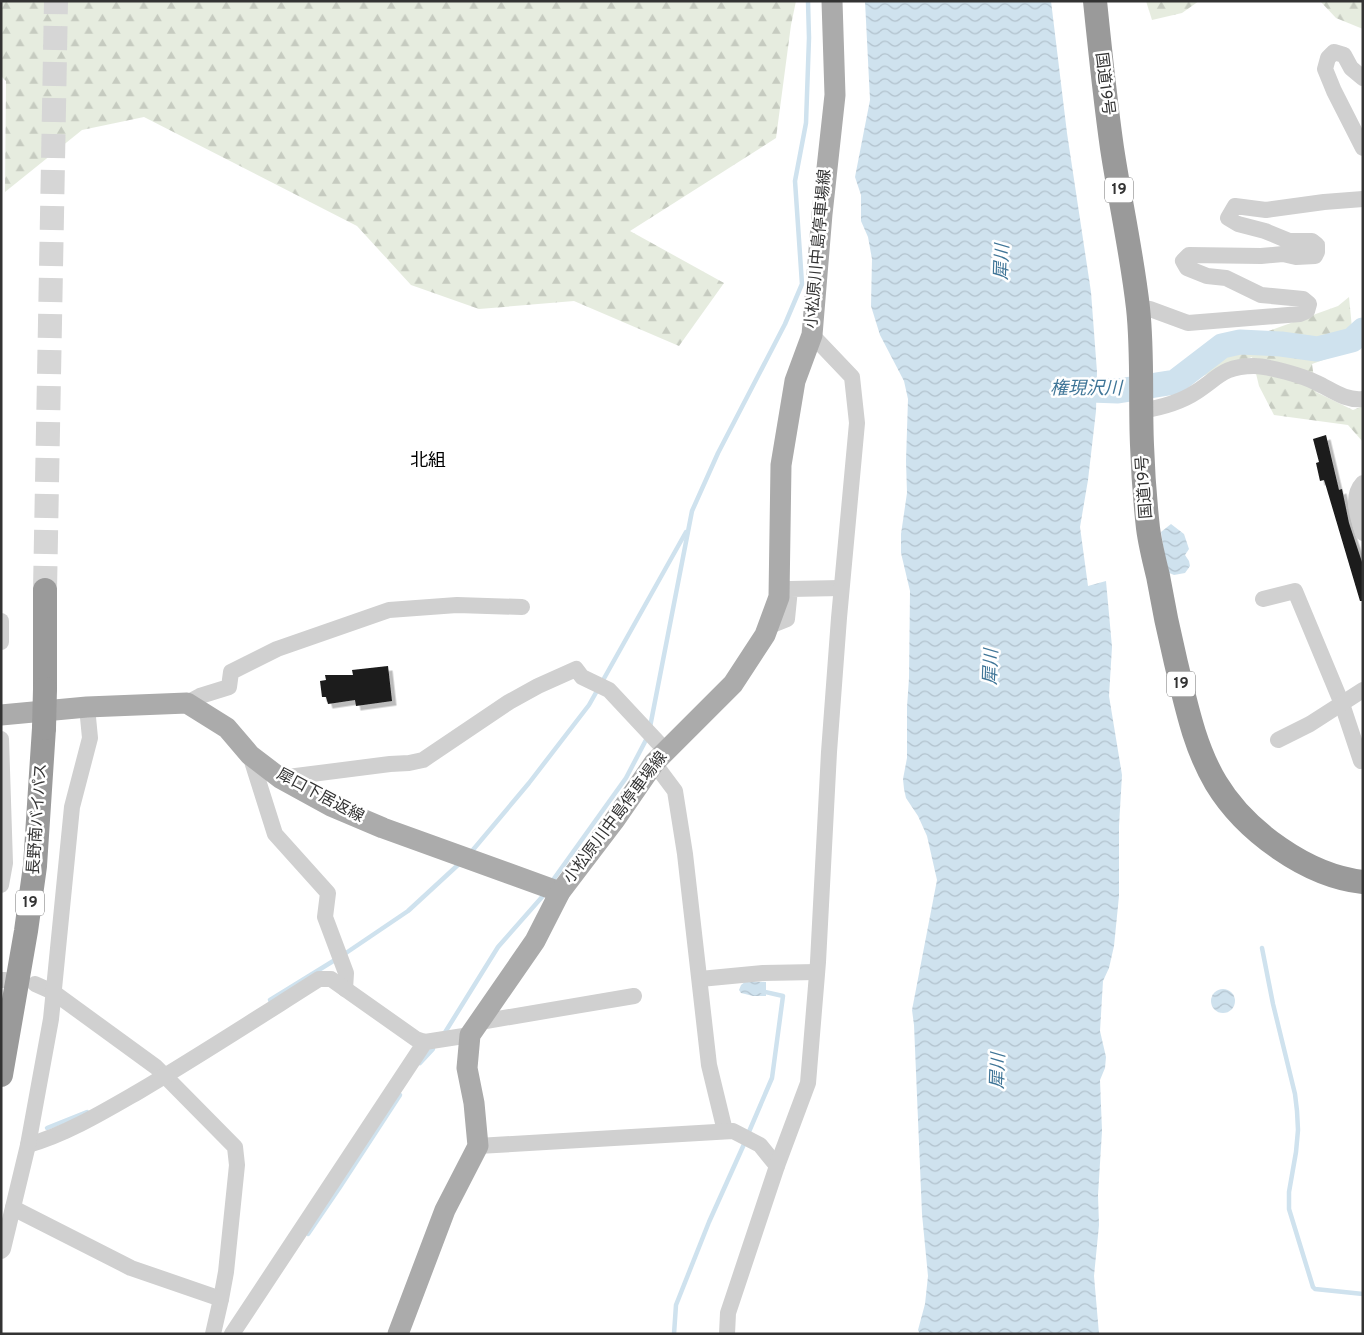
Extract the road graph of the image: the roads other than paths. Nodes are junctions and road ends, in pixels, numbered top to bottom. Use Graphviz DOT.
graph roads {
  1 [pos="832,1"];
  2 [pos="1095,1"];
  3 [pos="1363,78"];
  4 [pos="1363,148"];
  5 [pos="1363,199"];
  6 [pos="1138,308"];
  7 [pos="812,335"];
  8 [pos="1142,397"];
  9 [pos="1363,399"];
  10 [pos="1363,483"];
  11 [pos="1363,533"];
  12 [pos="841,588"];
  13 [pos="45,590"];
  14 [pos="1263,599"];
  15 [pos="522,607"];
  16 [pos="1,621"];
  17 [pos="767,627"];
  18 [pos="1,642"];
  19 [pos="1363,690"];
  20 [pos="187,703"];
  21 [pos="1342,704"];
  22 [pos="87,707"];
  23 [pos="1,715"];
  24 [pos="1,739"];
  25 [pos="1278,740"];
  26 [pos="250,755"];
  27 [pos="660,757"];
  28 [pos="1361,761"];
  29 [pos="280,778"];
  30 [pos="1363,882"];
  31 [pos="1,885"];
  32 [pos="560,892"];
  33 [pos="817,972"];
  34 [pos="700,980"];
  35 [pos="35,984"];
  36 [pos="345,989"];
  37 [pos="53,992"];
  38 [pos="634,996"];
  39 [pos="475,1029"];
  40 [pos="425,1042"];
  41 [pos="161,1072"];
  42 [pos="1,1076"];
  43 [pos="729,1131"];
  44 [pos="28,1145"];
  45 [pos="478,1146"];
  46 [pos="777,1166"];
  47 [pos="13,1208"];
  48 [pos="1,1251"];
  49 [pos="221,1298"];
  50 [pos="213,1334"];
  51 [pos="232,1334"];
  52 [pos="398,1334"];
  53 [pos="727,1334"];
  1 -- 7 [label="main road, 小松原川中島停車場線"];
  2 -- 6 [label="highway, 国道19号 / 19"];
  3 -- 4 [label="street"];
  5 -- 6 [label="street"];
  6 -- 8 [label="highway, 国道19号 / 19"];
  7 -- 12 [label="street"];
  7 -- 17 [label="main road, 小松原川中島停車場線"];
  8 -- 9 [label="street"];
  8 -- 30 [label="highway, 国道19号 / 19"];
  10 -- 11 [label="street"];
  12 -- 17 [label="street"];
  12 -- 33 [label="street"];
  13 -- 42 [label="highway, 長野南バイパス / 19, bridge"];
  14 -- 21 [label="street"];
  15 -- 20 [label="street"];
  16 -- 18 [label="street"];
  17 -- 27 [label="main road, 小松原川中島停車場線"];
  19 -- 21 [label="street"];
  20 -- 22 [label="main road"];
  20 -- 26 [label="main road, 犀口下居返線"];
  21 -- 25 [label="street"];
  21 -- 28 [label="street"];
  22 -- 23 [label="main road"];
  22 -- 37 [label="street"];
  24 -- 31 [label="street"];
  26 -- 29 [label="main road, 犀口下居返線"];
  26 -- 36 [label="street"];
  27 -- 29 [label="street"];
  27 -- 32 [label="main road, 小松原川中島停車場線"];
  27 -- 34 [label="street"];
  29 -- 32 [label="main road, 犀口下居返線"];
  32 -- 39 [label="main road, 小松原川中島停車場線"];
  33 -- 34 [label="street"];
  33 -- 46 [label="street"];
  34 -- 43 [label="street"];
  35 -- 37 [label="street"];
  36 -- 40 [label="street"];
  36 -- 41 [label="street"];
  37 -- 41 [label="street"];
  37 -- 44 [label="street"];
  38 -- 39 [label="street"];
  39 -- 40 [label="street"];
  39 -- 45 [label="main road, 小松原川中島停車場線"];
  40 -- 51 [label="street"];
  41 -- 44 [label="street"];
  41 -- 49 [label="street"];
  43 -- 45 [label="street"];
  43 -- 46 [label="street"];
  44 -- 47 [label="street"];
  45 -- 52 [label="main road"];
  46 -- 53 [label="street"];
  47 -- 48 [label="street"];
  47 -- 49 [label="street"];
  49 -- 50 [label="street"];
}
